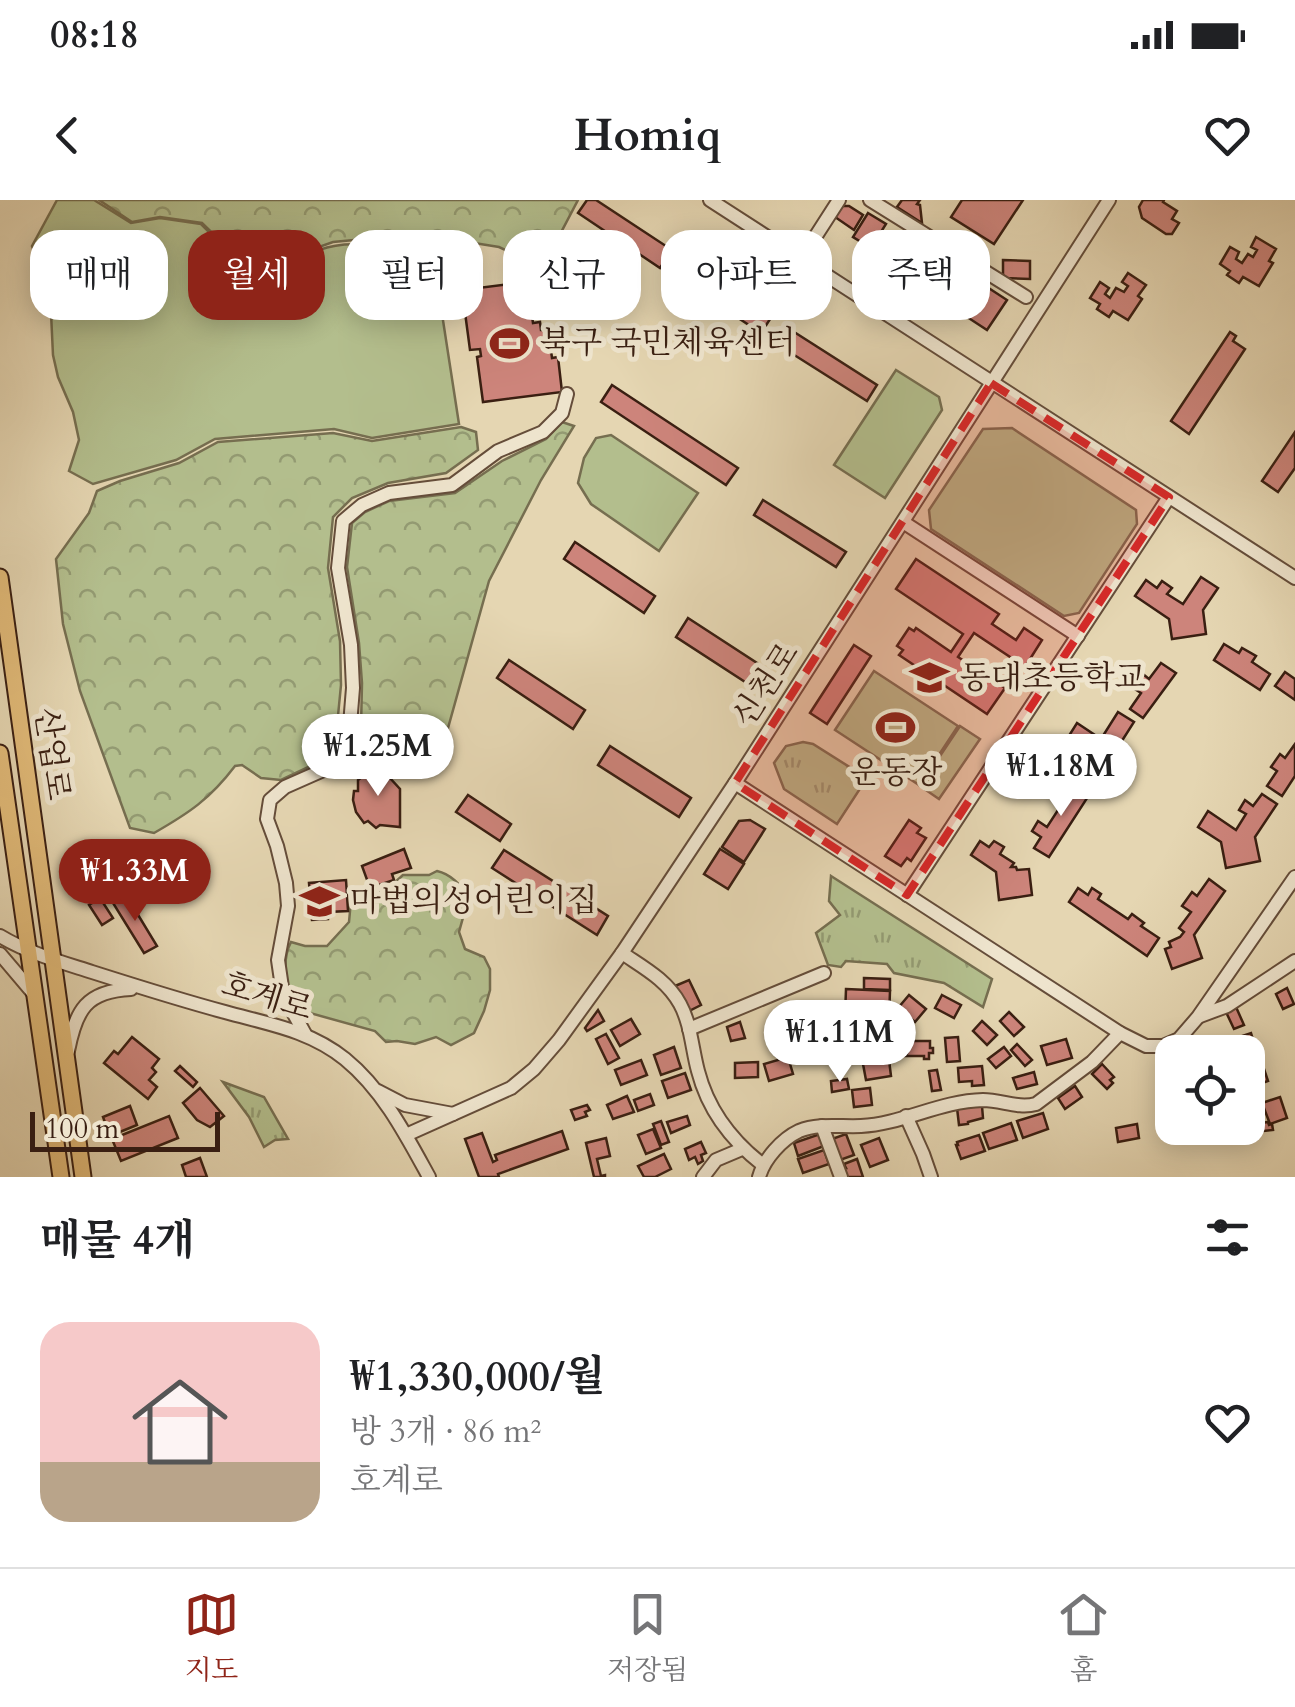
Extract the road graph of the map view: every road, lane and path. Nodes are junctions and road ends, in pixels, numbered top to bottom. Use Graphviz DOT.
graph roads {
  1 [pos="710,200"];
  2 [pos="839,200"];
  3 [pos="870,200"];
  4 [pos="1110,200"];
  5 [pos="756,230"];
  6 [pos="820,230"];
  7 [pos="832,279"];
  8 [pos="1026,297"];
  9 [pos="991,383"];
  10 [pos="567,394"];
  11 [pos="1169,497"];
  12 [pos="903,522"];
  13 [pos="0,577"];
  14 [pos="1295,578"];
  15 [pos="1078,636"];
  16 [pos="0,753"];
  17 [pos="735,784"];
  18 [pos="1295,877"];
  19 [pos="907,895"];
  20 [pos="0,936"];
  21 [pos="30,950"];
  22 [pos="622,953"];
  23 [pos="0,954"];
  24 [pos="53,960"];
  25 [pos="1295,961"];
  26 [pos="824,973"];
  27 [pos="146,990"];
  28 [pos="36,998"];
  29 [pos="1198,1017"];
  30 [pos="689,1029"];
  31 [pos="305,1034"];
  32 [pos="1120,1034"];
  33 [pos="67,1058"];
  34 [pos="376,1090"];
  35 [pos="456,1114"];
  36 [pos="906,1116"];
  37 [pos="822,1126"];
  38 [pos="406,1135"];
  39 [pos="742,1149"];
  40 [pos="761,1171"];
  41 [pos="61,1177"];
  42 [pos="83,1177"];
  43 [pos="428,1177"];
  44 [pos="703,1177"];
  45 [pos="842,1177"];
  46 [pos="931,1177"];
  1 -- 5 [label="street"];
  2 -- 6 [label="street"];
  3 -- 8 [label="street"];
  4 -- 9 [label="street, 신천로"];
  7 -- 9 [label="street"];
  9 -- 11 [label="street"];
  9 -- 12 [label="street, 신천로"];
  10 -- 31 [label="street"];
  11 -- 14 [label="street"];
  11 -- 15 [label="street"];
  12 -- 15 [label="street"];
  12 -- 17 [label="street, 신천로"];
  13 -- 24 [label="main road, 산업로"];
  15 -- 19 [label="street"];
  16 -- 21 [label="main road, 산업로"];
  17 -- 19 [label="street"];
  17 -- 22 [label="street, 신천로"];
  18 -- 29 [label="street"];
  19 -- 32 [label="street"];
  20 -- 21 [label="street, 호계로"];
  21 -- 24 [label="street, 호계로"];
  21 -- 28 [label="main road, 산업로"];
  22 -- 30 [label="street"];
  22 -- 35 [label="street, 신천로"];
  23 -- 28 [label="street"];
  24 -- 27 [label="street, 호계로"];
  24 -- 33 [label="main road, 산업로"];
  25 -- 29 [label="street"];
  26 -- 30 [label="street"];
  27 -- 31 [label="street, 호계로"];
  27 -- 33 [label="street"];
  28 -- 41 [label="main road, 산업로"];
  29 -- 32 [label="street"];
  30 -- 39 [label="street"];
  31 -- 34 [label="street, 호계로"];
  32 -- 36 [label="street"];
  33 -- 42 [label="main road, 산업로"];
  34 -- 35 [label="street"];
  34 -- 38 [label="street, 호계로"];
  35 -- 38 [label="street, 신천로"];
  36 -- 37 [label="street"];
  36 -- 46 [label="street"];
  37 -- 40 [label="street"];
  37 -- 45 [label="street"];
  38 -- 43 [label="street, 호계로"];
  39 -- 40 [label="street"];
  39 -- 44 [label="street"];
}
